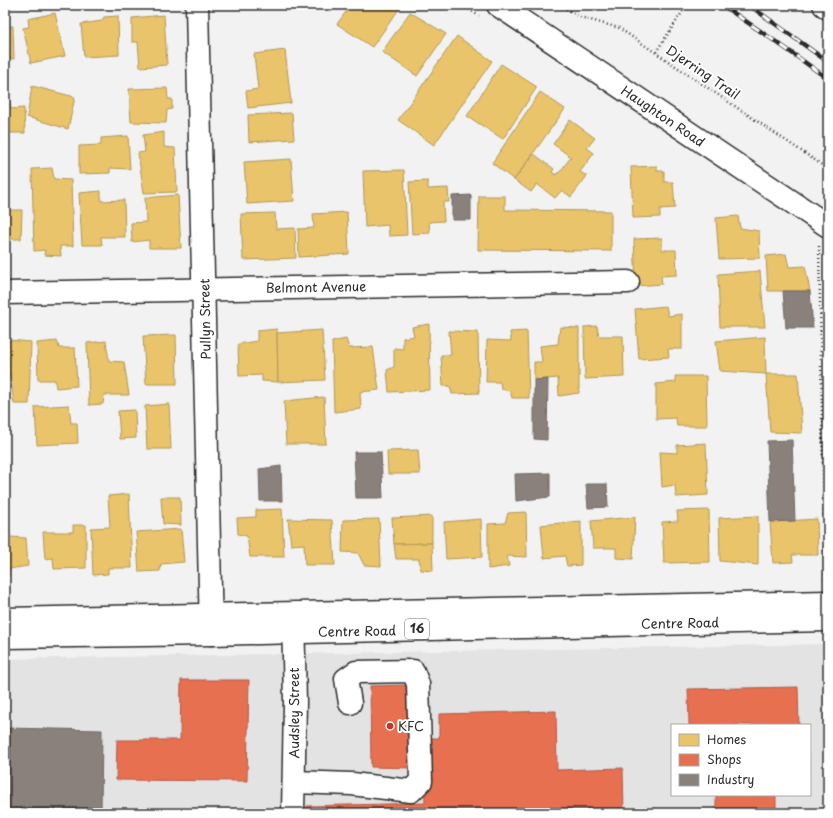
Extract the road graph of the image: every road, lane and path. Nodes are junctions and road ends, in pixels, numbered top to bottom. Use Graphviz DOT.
graph roads {
  1 [pos="197,5"];
  2 [pos="498,5"];
  3 [pos="560,5"];
  4 [pos="687,5"];
  5 [pos="824,5"];
  6 [pos="828,8"];
  7 [pos="656,52"];
  8 [pos="828,169"];
  9 [pos="823,235"];
  10 [pos="628,282"];
  11 [pos="204,289"];
  12 [pos="5,293"];
  13 [pos="826,592"];
  14 [pos="5,619"];
  15 [pos="828,620"];
  16 [pos="293,622"];
  17 [pos="211,624"];
  18 [pos="5,637"];
  19 [pos="350,703"];
  20 [pos="294,782"];
  21 [pos="293,813"];
  1 -- 11 [label="street, Pullyn Street"];
  2 -- 9 [label="street, Haughton Road"];
  3 -- 7 [label="path, Djerring Trail"];
  4 -- 7 [label="path"];
  5 -- 6 [label="street"];
  7 -- 8 [label="path, Djerring Trail"];
  9 -- 13 [label="path"];
  10 -- 11 [label="street, Belmont Avenue"];
  11 -- 12 [label="street, Belmont Avenue"];
  11 -- 17 [label="street, Pullyn Street"];
  13 -- 16 [label="street, Centre Road / 16"];
  14 -- 17 [label="street, Centre Road / 16"];
  15 -- 16 [label="street, Centre Road / 16"];
  16 -- 17 [label="street, Centre Road / 16"];
  16 -- 20 [label="street, Audsley Street"];
  17 -- 18 [label="street, Centre Road / 16"];
  19 -- 20 [label="street"];
  20 -- 21 [label="street, Audsley Street"];
}
